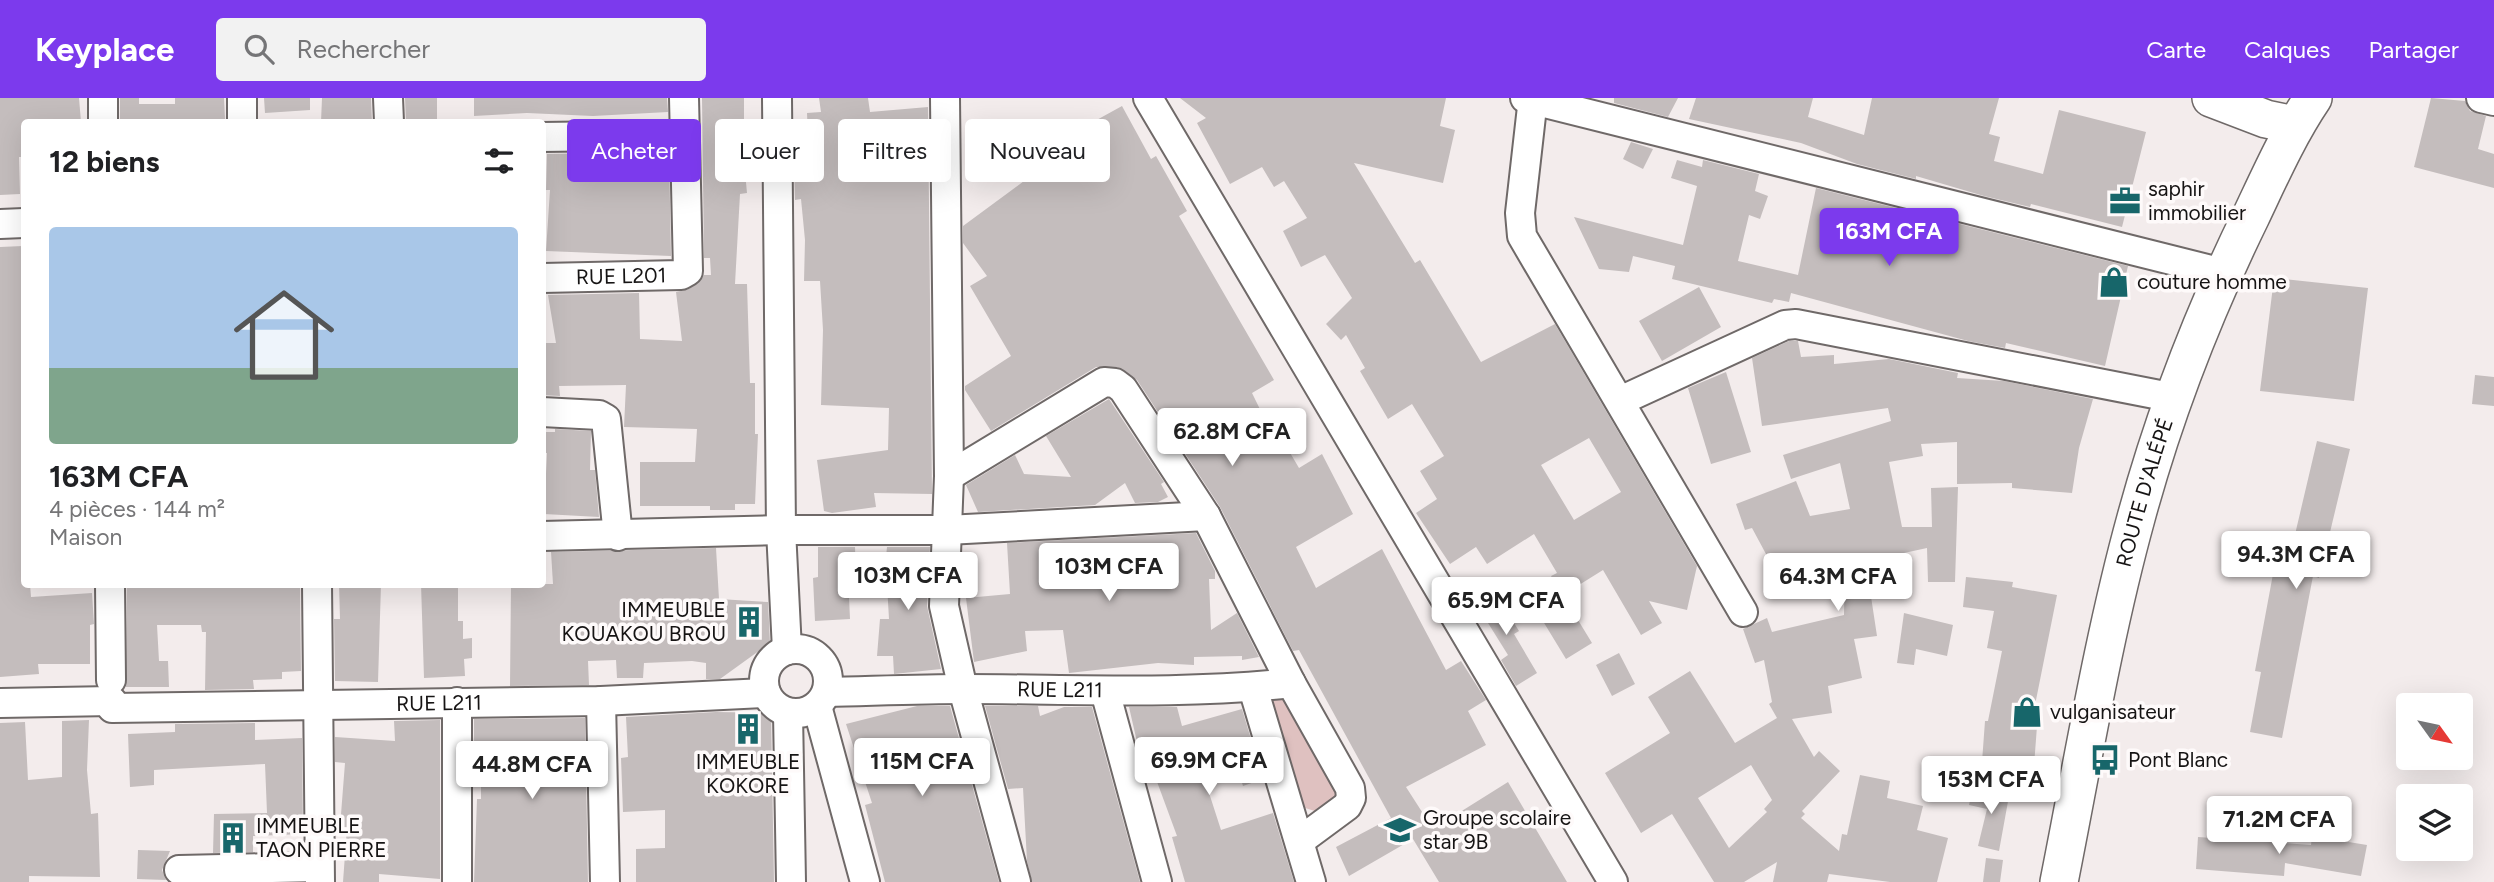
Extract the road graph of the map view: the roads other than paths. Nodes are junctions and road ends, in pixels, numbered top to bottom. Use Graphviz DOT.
graph roads {
  1 [pos="103,98"];
  2 [pos="242,98"];
  3 [pos="388,98"];
  4 [pos="684,98"];
  5 [pos="777,98"];
  6 [pos="945,98"];
  7 [pos="1148,98"];
  8 [pos="2211,98"];
  9 [pos="2263,98"];
  10 [pos="2482,98"];
  11 [pos="1530,99"];
  12 [pos="2494,101"];
  13 [pos="2304,111"];
  14 [pos="103,119"];
  15 [pos="242,119"];
  16 [pos="389,119"];
  17 [pos="685,119"];
  18 [pos="546,137"];
  19 [pos="567,137"];
  20 [pos="687,182"];
  21 [pos="21,223"];
  22 [pos="0,224"];
  23 [pos="2223,273"];
  24 [pos="546,278"];
  25 [pos="2175,398"];
  26 [pos="1620,401"];
  27 [pos="546,412"];
  28 [pos="949,475"];
  29 [pos="1206,516"];
  30 [pos="780,530"];
  31 [pos="947,530"];
  32 [pos="546,536"];
  33 [pos="618,536"];
  34 [pos="110,588"];
  35 [pos="317,588"];
  36 [pos="1743,612"];
  37 [pos="787,650"];
  38 [pos="1291,683"];
  39 [pos="1253,688"];
  40 [pos="963,689"];
  41 [pos="1105,691"];
  42 [pos="766,693"];
  43 [pos="112,696"];
  44 [pos="822,699"];
  45 [pos="601,701"];
  46 [pos="457,702"];
  47 [pos="320,703"];
  48 [pos="0,704"];
  49 [pos="788,713"];
  50 [pos="1300,840"];
  51 [pos="179,870"];
  52 [pos="319,875"];
  53 [pos="457,882"];
  54 [pos="605,882"];
  55 [pos="791,882"];
  56 [pos="864,882"];
  57 [pos="1016,882"];
  58 [pos="1157,882"];
  59 [pos="1311,882"];
  60 [pos="1613,882"];
  61 [pos="2059,882"];
  1 -- 14 [label="street"];
  2 -- 15 [label="street"];
  3 -- 16 [label="street"];
  4 -- 17 [label="street"];
  5 -- 30 [label="street"];
  6 -- 28 [label="street"];
  7 -- 60 [label="street"];
  8 -- 13 [label="main road"];
  9 -- 13 [label="main road"];
  10 -- 12 [label="street"];
  11 -- 23 [label="street"];
  11 -- 26 [label="street"];
  13 -- 23 [label="main road, ROUTE D'ALÉPÉ"];
  18 -- 19 [label="street"];
  20 -- 24 [label="street, RUE L201"];
  21 -- 22 [label="street"];
  23 -- 25 [label="main road, ROUTE D'ALÉPÉ"];
  25 -- 26 [label="street"];
  25 -- 61 [label="main road, ROUTE D'ALÉPÉ"];
  26 -- 36 [label="street"];
  27 -- 33 [label="street"];
  28 -- 29 [label="street"];
  28 -- 31 [label="street"];
  29 -- 31 [label="street"];
  29 -- 38 [label="street"];
  30 -- 31 [label="street"];
  30 -- 33 [label="street"];
  30 -- 37 [label="street"];
  31 -- 40 [label="street"];
  32 -- 33 [label="street"];
  34 -- 43 [label="street"];
  35 -- 47 [label="street"];
  37 -- 42 [label="street"];
  37 -- 44 [label="street"];
  38 -- 39 [label="street, RUE L211"];
  38 -- 50 [label="street"];
  39 -- 41 [label="street, RUE L211"];
  39 -- 50 [label="street"];
  40 -- 41 [label="street, RUE L211"];
  40 -- 44 [label="street, RUE L211"];
  40 -- 57 [label="street"];
  41 -- 58 [label="street"];
  42 -- 45 [label="street, RUE L211"];
  42 -- 49 [label="street"];
  43 -- 47 [label="street, RUE L211"];
  43 -- 48 [label="street, RUE L211"];
  44 -- 49 [label="street"];
  44 -- 56 [label="street"];
  45 -- 46 [label="street, RUE L211"];
  45 -- 54 [label="street"];
  46 -- 47 [label="street, RUE L211"];
  46 -- 53 [label="street"];
  47 -- 52 [label="street"];
  49 -- 55 [label="street"];
  50 -- 59 [label="street"];
  51 -- 52 [label="street"];
}
